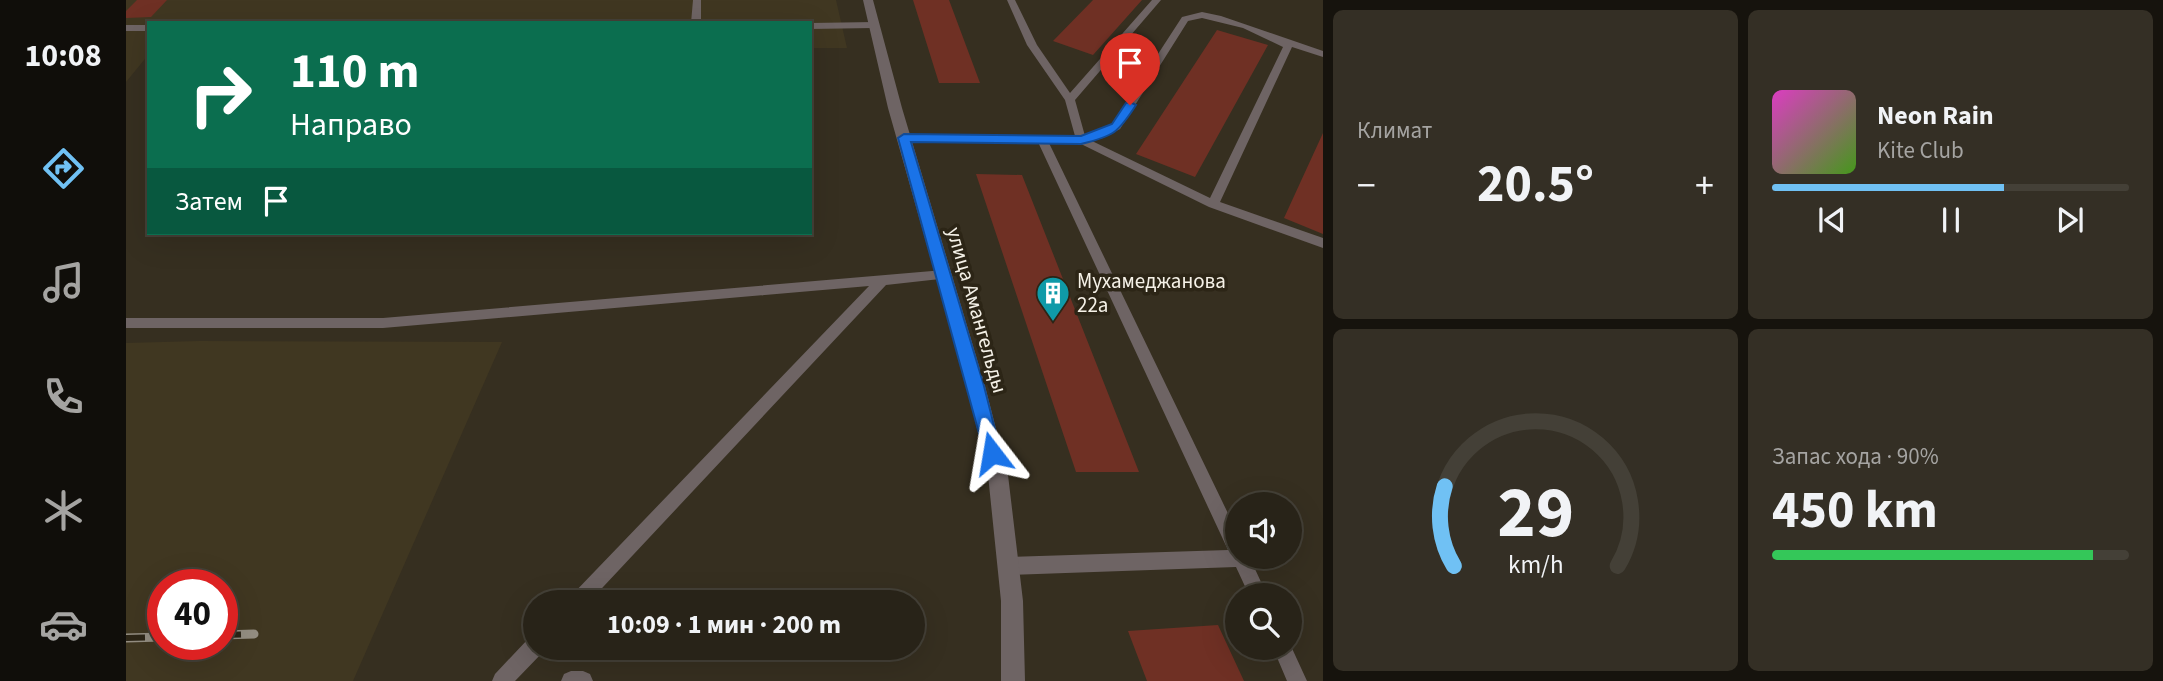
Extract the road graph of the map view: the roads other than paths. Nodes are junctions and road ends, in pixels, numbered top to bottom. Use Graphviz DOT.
graph roads {
  1 [pos="697,0"];
  2 [pos="868,0"];
  3 [pos="1011,0"];
  4 [pos="1157,0"];
  5 [pos="696,21"];
  6 [pos="812,26"];
  7 [pos="874,26"];
  8 [pos="126,28"];
  9 [pos="147,28"];
  10 [pos="1281,41"];
  11 [pos="1323,54"];
  12 [pos="1070,100"];
  13 [pos="904,138"];
  14 [pos="1042,139"];
  15 [pos="1081,140"];
  16 [pos="1213,204"];
  17 [pos="1323,243"];
  18 [pos="944,275"];
  19 [pos="883,281"];
  20 [pos="126,323"];
  21 [pos="1225,523"];
  22 [pos="1225,556"];
  23 [pos="1008,566"];
  24 [pos="588,590"];
  25 [pos="523,659"];
  26 [pos="1287,660"];
  27 [pos="502,681"];
  28 [pos="571,681"];
  29 [pos="583,681"];
  30 [pos="1013,681"];
  31 [pos="1297,681"];
  1 -- 5 [label="lane"];
  2 -- 7 [label="street, улица Амангельды"];
  3 -- 12 [label="lane"];
  4 -- 12 [label="lane"];
  6 -- 7 [label="lane"];
  7 -- 13 [label="street, улица Амангельды"];
  8 -- 9 [label="lane"];
  10 -- 11 [label="lane"];
  10 -- 15 [label="lane"];
  10 -- 16 [label="lane"];
  12 -- 15 [label="lane"];
  13 -- 14 [label="lane"];
  13 -- 18 [label="street, улица Амангельды"];
  14 -- 15 [label="lane"];
  14 -- 21 [label="lane"];
  15 -- 16 [label="lane"];
  16 -- 17 [label="lane"];
  18 -- 19 [label="lane"];
  18 -- 23 [label="street, улица Амангельды"];
  19 -- 20 [label="lane"];
  19 -- 24 [label="lane"];
  22 -- 23 [label="lane"];
  23 -- 30 [label="street, улица Амангельды"];
  25 -- 27 [label="lane"];
  26 -- 31 [label="lane"];
  28 -- 29 [label="lane"];
}
